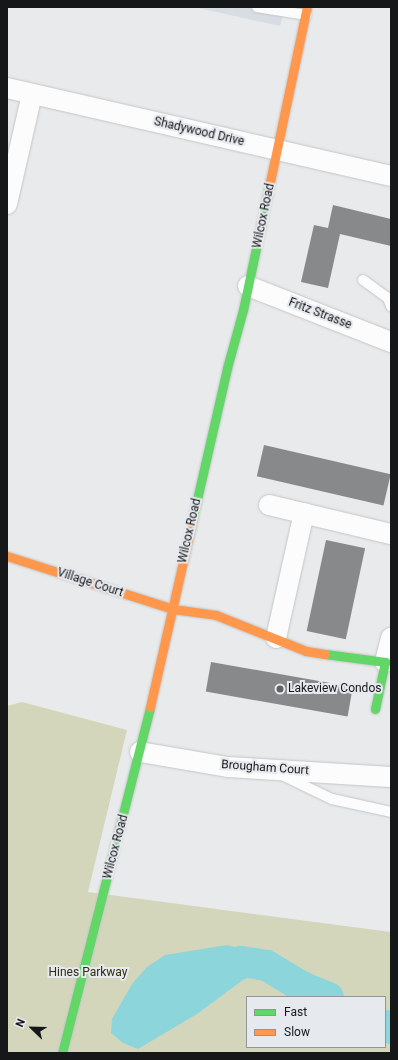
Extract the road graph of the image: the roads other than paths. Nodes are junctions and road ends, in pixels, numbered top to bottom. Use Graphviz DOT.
graph roads {
  1 [pos="257,7"];
  2 [pos="307,11"];
  3 [pos="7,88"];
  4 [pos="32,94"];
  5 [pos="278,151"];
  6 [pos="391,176"];
  7 [pos="7,204"];
  8 [pos="363,280"];
  9 [pos="248,286"];
  10 [pos="391,306"];
  11 [pos="391,342"];
  12 [pos="269,505"];
  13 [pos="304,514"];
  14 [pos="391,534"];
  15 [pos="7,556"];
  16 [pos="173,609"];
  17 [pos="276,638"];
  18 [pos="391,638"];
  19 [pos="385,662"];
  20 [pos="375,710"];
  21 [pos="140,752"];
  22 [pos="270,769"];
  23 [pos="391,777"];
  24 [pos="391,812"];
  25 [pos="62,1053"];
  1 -- 2 [label="lane"];
  2 -- 5 [label="street, Wilcox Road"];
  3 -- 4 [label="street, Shadywood Drive"];
  4 -- 5 [label="street, Shadywood Drive"];
  4 -- 7 [label="street"];
  5 -- 6 [label="street, Shadywood Drive"];
  5 -- 9 [label="street, Wilcox Road"];
  8 -- 10 [label="lane"];
  9 -- 11 [label="street, Fritz Strasse"];
  9 -- 16 [label="street, Wilcox Road"];
  12 -- 13 [label="street"];
  13 -- 14 [label="street"];
  13 -- 17 [label="street"];
  15 -- 16 [label="street, Village Court"];
  16 -- 17 [label="street, Village Court"];
  16 -- 21 [label="street, Wilcox Road"];
  17 -- 19 [label="street, Village Court"];
  18 -- 19 [label="street"];
  19 -- 20 [label="street"];
  21 -- 22 [label="street, Brougham Court"];
  21 -- 25 [label="street, Wilcox Road"];
  22 -- 23 [label="street, Brougham Court"];
  22 -- 24 [label="lane"];
}
